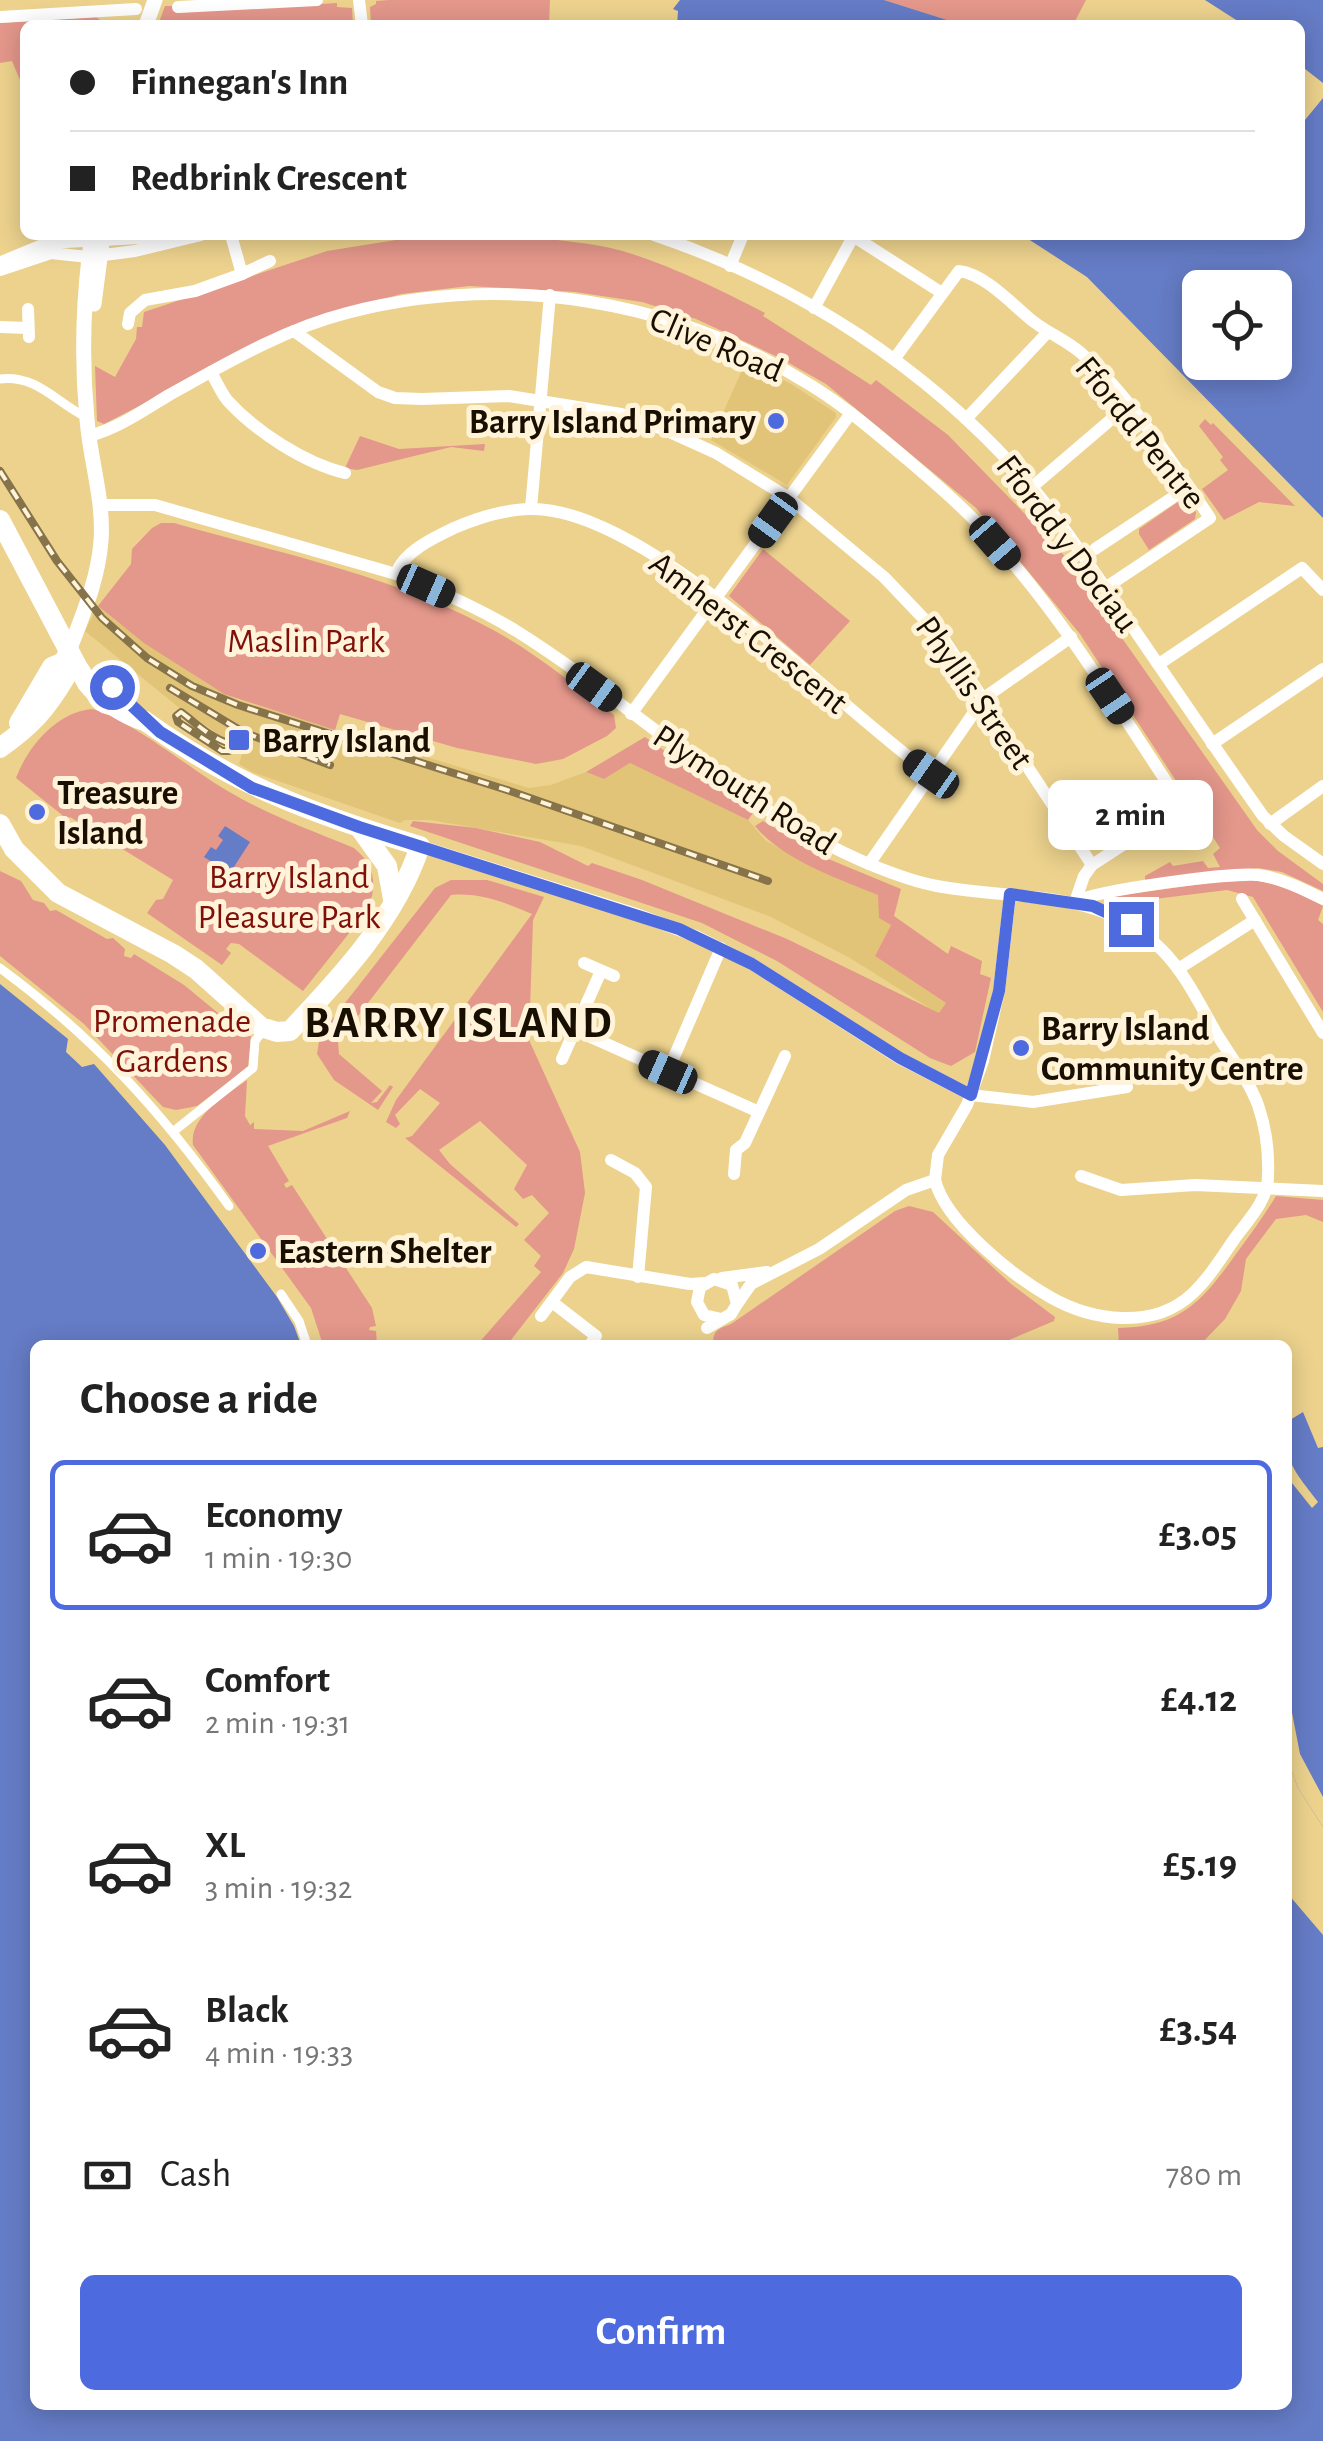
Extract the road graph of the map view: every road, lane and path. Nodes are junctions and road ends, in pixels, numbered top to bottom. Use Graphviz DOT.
graph roads {
  1 [pos="318,0"];
  2 [pos="178,7"];
  3 [pos="136,9"];
  4 [pos="0,17"];
  5 [pos="112,18"];
  6 [pos="141,240"];
  7 [pos="153,240"];
  8 [pos="177,240"];
  9 [pos="232,240"];
  10 [pos="666,240"];
  11 [pos="740,240"];
  12 [pos="852,240"];
  13 [pos="860,240"];
  14 [pos="96,244"];
  15 [pos="270,261"];
  16 [pos="0,266"];
  17 [pos="730,266"];
  18 [pos="242,274"];
  19 [pos="942,293"];
  20 [pos="550,295"];
  21 [pos="814,308"];
  22 [pos="28,309"];
  23 [pos="128,324"];
  24 [pos="0,327"];
  25 [pos="294,331"];
  26 [pos="1046,333"];
  27 [pos="894,358"];
  28 [pos="212,372"];
  29 [pos="0,379"];
  30 [pos="540,400"];
  31 [pos="1128,404"];
  32 [pos="851,413"];
  33 [pos="86,417"];
  34 [pos="966,419"];
  35 [pos="89,436"];
  36 [pos="345,472"];
  37 [pos="1032,487"];
  38 [pos="1188,488"];
  39 [pos="789,498"];
  40 [pos="102,505"];
  41 [pos="531,508"];
  42 [pos="0,520"];
  43 [pos="1095,549"];
  44 [pos="396,574"];
  45 [pos="1106,588"];
  46 [pos="1323,590"];
  47 [pos="716,597"];
  48 [pos="1071,638"];
  49 [pos="66,656"];
  50 [pos="1159,664"];
  51 [pos="1323,670"];
  52 [pos="984,698"];
  53 [pos="631,714"];
  54 [pos="1212,744"];
  55 [pos="0,748"];
  56 [pos="931,774"];
  57 [pos="1323,786"];
  58 [pos="0,824"];
  59 [pos="1270,824"];
  60 [pos="359,827"];
  61 [pos="413,844"];
  62 [pos="869,864"];
  63 [pos="1323,864"];
  64 [pos="1092,865"];
  65 [pos="393,892"];
  66 [pos="1010,894"];
  67 [pos="1323,899"];
  68 [pos="1242,900"];
  69 [pos="1075,902"];
  70 [pos="1255,920"];
  71 [pos="721,948"];
  72 [pos="584,963"];
  73 [pos="0,968"];
  74 [pos="1178,969"];
  75 [pos="265,1029"];
  76 [pos="575,1030"];
  77 [pos="1323,1033"];
  78 [pos="785,1056"];
  79 [pos="562,1059"];
  80 [pos="668,1072"];
  81 [pos="1127,1087"];
  82 [pos="971,1095"];
  83 [pos="760,1112"];
  84 [pos="174,1131"];
  85 [pos="610,1160"];
  86 [pos="734,1174"];
  87 [pos="1080,1176"];
  88 [pos="935,1180"];
  89 [pos="1268,1187"];
  90 [pos="1323,1191"];
  91 [pos="229,1206"];
  92 [pos="784,1267"];
  93 [pos="638,1276"];
  94 [pos="711,1281"];
  95 [pos="693,1290"];
  96 [pos="282,1294"];
  97 [pos="552,1302"];
  98 [pos="737,1304"];
  99 [pos="701,1312"];
  100 [pos="541,1316"];
  101 [pos="721,1320"];
  102 [pos="707,1328"];
  103 [pos="306,1340"];
  104 [pos="593,1340"];
  105 [pos="706,1340"];
  1 -- 2 [label="street"];
  3 -- 5 [label="street"];
  4 -- 5 [label="street"];
  6 -- 14 [label="street"];
  7 -- 8 [label="street"];
  9 -- 18 [label="street"];
  10 -- 17 [label="street, Ffordd y Dociau"];
  11 -- 17 [label="street"];
  12 -- 21 [label="street"];
  13 -- 19 [label="street"];
  14 -- 16 [label="street"];
  14 -- 33 [label="street"];
  15 -- 18 [label="street"];
  17 -- 21 [label="street, Ffordd y Dociau"];
  18 -- 23 [label="street"];
  19 -- 26 [label="street, Ffordd Pentre"];
  19 -- 27 [label="street"];
  20 -- 25 [label="street, Clive Road"];
  20 -- 30 [label="street"];
  20 -- 32 [label="street, Clive Road"];
  21 -- 27 [label="street, Ffordd y Dociau"];
  22 -- 24 [label="street"];
  25 -- 28 [label="street, Clive Road"];
  25 -- 30 [label="street, Phyllis Street"];
  26 -- 31 [label="street, Ffordd Pentre"];
  26 -- 34 [label="street"];
  27 -- 34 [label="street, Ffordd y Dociau"];
  28 -- 35 [label="street, Clive Road"];
  28 -- 36 [label="street"];
  29 -- 33 [label="street"];
  30 -- 39 [label="street, Phyllis Street"];
  30 -- 41 [label="street"];
  31 -- 37 [label="street"];
  31 -- 38 [label="street, Ffordd Pentre"];
  32 -- 39 [label="street"];
  32 -- 48 [label="street, Clive Road"];
  33 -- 35 [label="street"];
  34 -- 37 [label="street, Ffordd y Dociau"];
  35 -- 40 [label="street"];
  37 -- 45 [label="street, Ffordd y Dociau"];
  38 -- 43 [label="street"];
  38 -- 45 [label="street, Ffordd Pentre"];
  39 -- 47 [label="street"];
  39 -- 52 [label="street, Phyllis Street"];
  40 -- 44 [label="street, Plymouth Road"];
  40 -- 49 [label="street"];
  41 -- 44 [label="street, Amherst Crescent"];
  41 -- 47 [label="street, Amherst Crescent"];
  42 -- 49 [label="main road"];
  44 -- 53 [label="street, Plymouth Road"];
  45 -- 50 [label="street, Ffordd y Dociau"];
  46 -- 50 [label="street"];
  47 -- 53 [label="street"];
  47 -- 56 [label="street, Amherst Crescent"];
  48 -- 52 [label="street"];
  48 -- 64 [label="street, Clive Road"];
  49 -- 55 [label="main road"];
  49 -- 60 [label="main road"];
  50 -- 54 [label="street, Ffordd y Dociau"];
  51 -- 54 [label="street"];
  52 -- 56 [label="street"];
  52 -- 64 [label="street, Phyllis Street"];
  53 -- 62 [label="street, Plymouth Road"];
  54 -- 59 [label="street, Ffordd y Dociau"];
  56 -- 62 [label="street"];
  57 -- 59 [label="street"];
  58 -- 75 [label="main road"];
  59 -- 63 [label="street, Ffordd y Dociau"];
  60 -- 61 [label="main road"];
  60 -- 65 [label="main road"];
  61 -- 65 [label="main road"];
  61 -- 71 [label="street"];
  62 -- 66 [label="street, Plymouth Road"];
  64 -- 69 [label="street"];
  65 -- 75 [label="main road"];
  66 -- 69 [label="street, Plymouth Road"];
  66 -- 82 [label="street"];
  67 -- 69 [label="street"];
  68 -- 70 [label="street"];
  69 -- 74 [label="street"];
  70 -- 74 [label="street"];
  70 -- 77 [label="street"];
  71 -- 80 [label="street"];
  71 -- 82 [label="street"];
  72 -- 76 [label="street"];
  73 -- 84 [label="street"];
  74 -- 89 [label="street"];
  75 -- 84 [label="street"];
  76 -- 79 [label="street"];
  76 -- 80 [label="street"];
  78 -- 83 [label="street"];
  80 -- 83 [label="street"];
  81 -- 82 [label="street"];
  82 -- 88 [label="street"];
  83 -- 86 [label="street"];
  84 -- 91 [label="street"];
  85 -- 93 [label="street"];
  87 -- 89 [label="street"];
  88 -- 89 [label="street"];
  88 -- 92 [label="street"];
  89 -- 90 [label="street"];
  92 -- 94 [label="street"];
  92 -- 98 [label="street"];
  93 -- 95 [label="street"];
  93 -- 97 [label="street"];
  94 -- 95 [label="street"];
  94 -- 98 [label="street"];
  95 -- 99 [label="street"];
  96 -- 103 [label="street"];
  97 -- 100 [label="street"];
  97 -- 104 [label="street"];
  98 -- 101 [label="street"];
  99 -- 101 [label="street"];
  99 -- 102 [label="street"];
  101 -- 102 [label="street"];
  102 -- 105 [label="street"];
}
